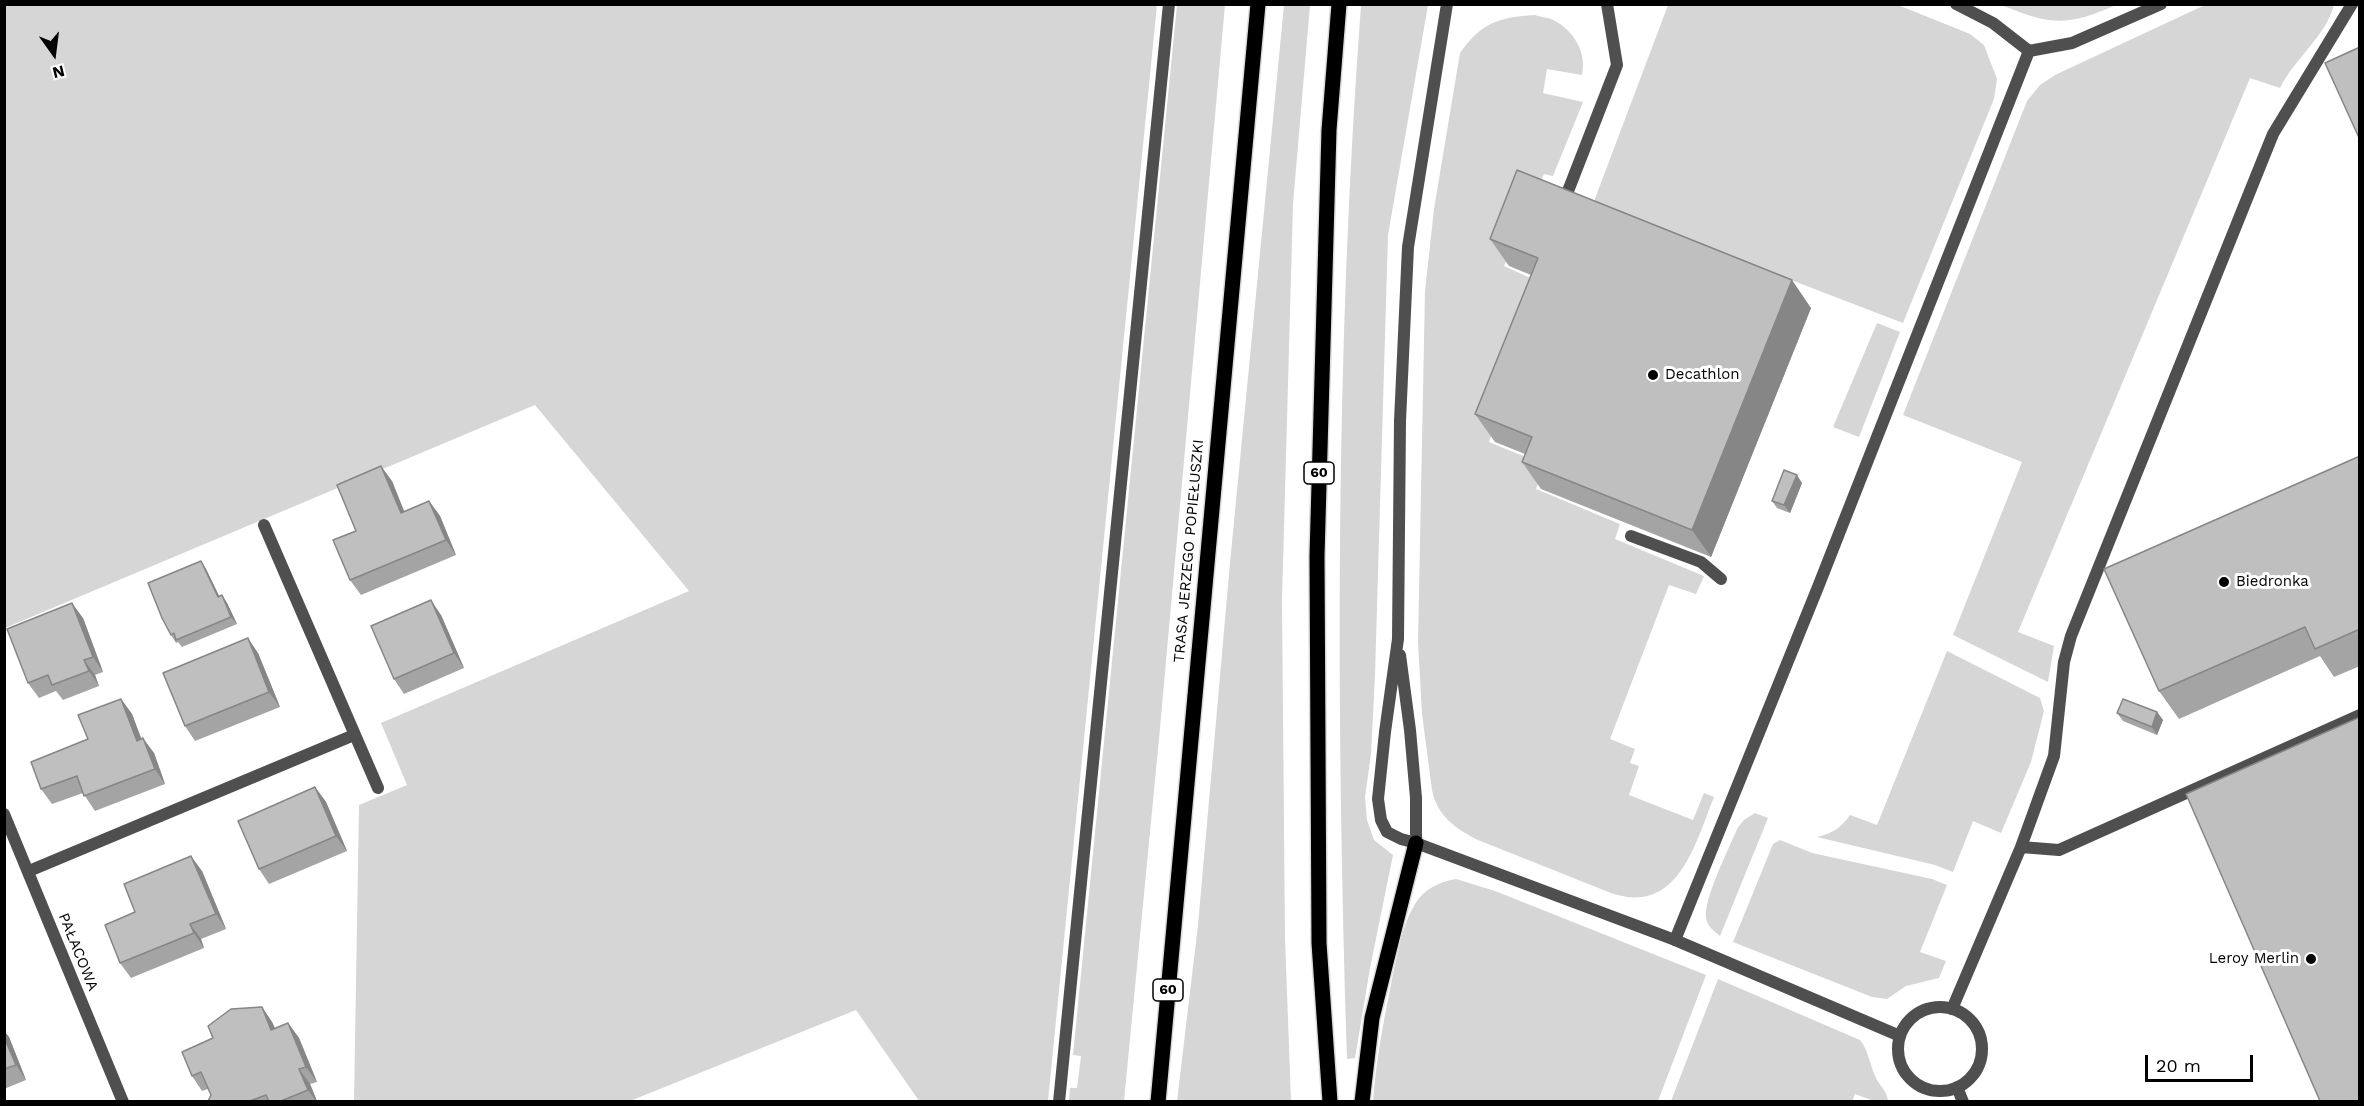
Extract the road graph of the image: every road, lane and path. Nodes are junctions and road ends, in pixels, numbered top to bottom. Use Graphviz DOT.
graph roads {
  1 [pos="1169,4"];
  2 [pos="1258,4"];
  3 [pos="1339,4"];
  4 [pos="1447,4"];
  5 [pos="1607,4"];
  6 [pos="1956,4"];
  7 [pos="2162,4"];
  8 [pos="2352,4"];
  9 [pos="2029,51"];
  10 [pos="1562,208"];
  11 [pos="264,525"];
  12 [pos="1631,536"];
  13 [pos="1721,579"];
  14 [pos="1398,639"];
  15 [pos="2360,715"];
  16 [pos="354,735"];
  17 [pos="378,788"];
  18 [pos="4,813"];
  19 [pos="1416,843"];
  20 [pos="2020,847"];
  21 [pos="29,871"];
  22 [pos="1675,940"];
  23 [pos="1952,1009"];
  24 [pos="1900,1036"];
  25 [pos="1957,1088"];
  26 [pos="123,1101"];
  27 [pos="1059,1101"];
  28 [pos="1158,1101"];
  29 [pos="1329,1101"];
  30 [pos="1362,1101"];
  31 [pos="1963,1101"];
  1 -- 27 [label="street"];
  2 -- 28 [label="main road, TRASA JERZEGO POPIEŁUSZKI / 60"];
  3 -- 29 [label="main road, 60"];
  4 -- 14 [label="street"];
  5 -- 10 [label="street"];
  6 -- 9 [label="street"];
  7 -- 9 [label="street"];
  8 -- 20 [label="street"];
  9 -- 22 [label="street"];
  11 -- 16 [label="street"];
  12 -- 13 [label="street"];
  14 -- 19 [label="street"];
  14 -- 19 [label="street"];
  15 -- 20 [label="street"];
  16 -- 17 [label="street"];
  16 -- 21 [label="street"];
  18 -- 21 [label="street, PAŁACOWA"];
  19 -- 22 [label="street"];
  19 -- 30 [label="main road"];
  20 -- 23 [label="street"];
  21 -- 26 [label="street, PAŁACOWA"];
  22 -- 24 [label="street"];
  23 -- 24 [label="street"];
  23 -- 25 [label="street"];
  24 -- 25 [label="street"];
  25 -- 31 [label="street"];
}
